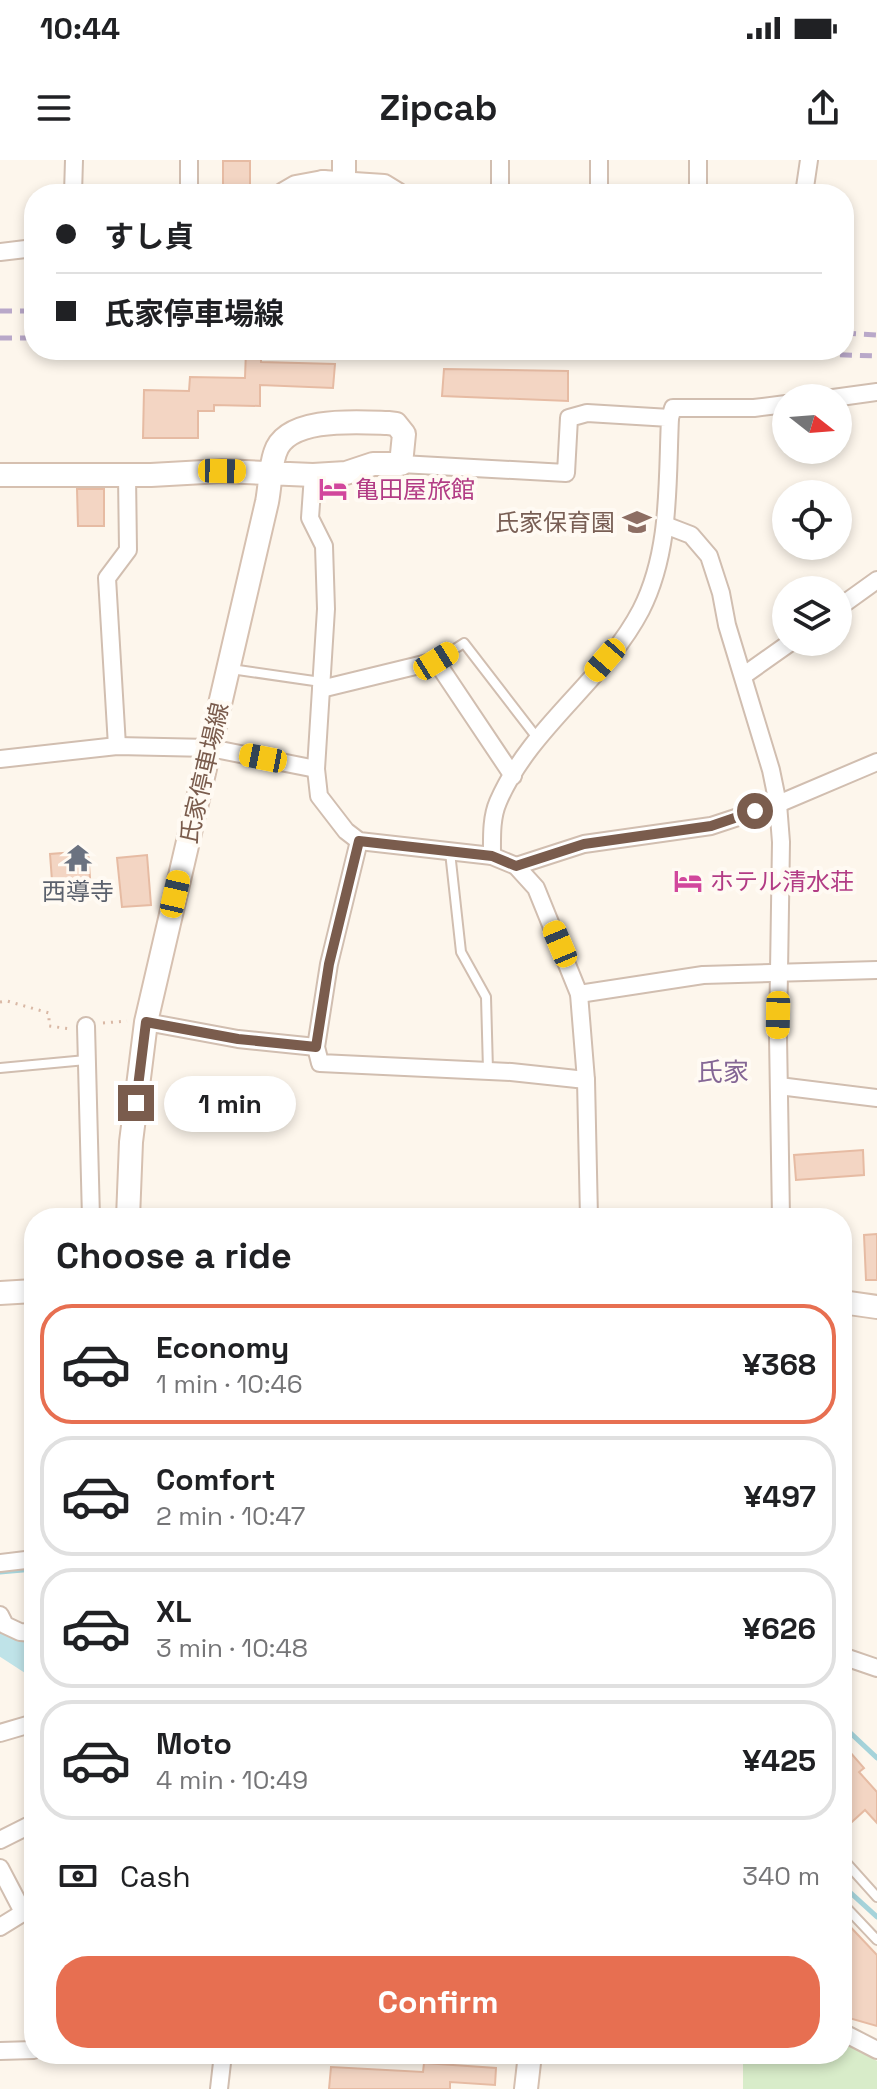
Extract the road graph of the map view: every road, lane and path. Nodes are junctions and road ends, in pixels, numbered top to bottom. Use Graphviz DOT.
graph roads {
  1 [pos="74,160"];
  2 [pos="189,160"];
  3 [pos="500,160"];
  4 [pos="599,160"];
  5 [pos="698,160"];
  6 [pos="809,160"];
  7 [pos="333,180"];
  8 [pos="73,184"];
  9 [pos="189,184"];
  10 [pos="312,184"];
  11 [pos="367,184"];
  12 [pos="500,184"];
  13 [pos="599,184"];
  14 [pos="698,184"];
  15 [pos="805,184"];
  16 [pos="24,249"];
  17 [pos="0,252"];
  18 [pos="877,392"];
  19 [pos="852,395"];
  20 [pos="772,406"];
  21 [pos="670,418"];
  22 [pos="401,464"];
  23 [pos="272,472"];
  24 [pos="0,475"];
  25 [pos="127,475"];
  26 [pos="313,475"];
  27 [pos="665,525"];
  28 [pos="877,580"];
  29 [pos="852,598"];
  30 [pos="772,655"];
  31 [pos="436,661"];
  32 [pos="228,669"];
  33 [pos="743,676"];
  34 [pos="321,686"];
  35 [pos="538,739"];
  36 [pos="117,746"];
  37 [pos="210,748"];
  38 [pos="0,759"];
  39 [pos="877,762"];
  40 [pos="316,769"];
  41 [pos="513,776"];
  42 [pos="778,804"];
  43 [pos="359,841"];
  44 [pos="450,852"];
  45 [pos="492,856"];
  46 [pos="516,866"];
  47 [pos="877,970"];
  48 [pos="779,972"];
  49 [pos="579,994"];
  50 [pos="146,1022"];
  51 [pos="86,1026"];
  52 [pos="316,1047"];
  53 [pos="86,1060"];
  54 [pos="0,1068"];
  55 [pos="488,1071"];
  56 [pos="586,1080"];
  57 [pos="779,1086"];
  58 [pos="877,1098"];
  59 [pos="91,1208"];
  60 [pos="128,1208"];
  61 [pos="589,1208"];
  62 [pos="781,1208"];
  63 [pos="24,1292"];
  64 [pos="0,1293"];
  65 [pos="852,1303"];
  66 [pos="877,1307"];
  67 [pos="24,1560"];
  68 [pos="0,1563"];
  69 [pos="0,1615"];
  70 [pos="24,1632"];
  71 [pos="852,1659"];
  72 [pos="877,1668"];
  73 [pos="24,1726"];
  74 [pos="0,1733"];
  75 [pos="24,1828"];
  76 [pos="0,1840"];
  77 [pos="0,1868"];
  78 [pos="852,1869"];
  79 [pos="877,1897"];
  80 [pos="24,1903"];
  81 [pos="24,1912"];
  82 [pos="852,1914"];
  83 [pos="0,1927"];
  84 [pos="877,1940"];
  85 [pos="852,2037"];
  86 [pos="24,2050"];
  87 [pos="877,2050"];
  88 [pos="0,2051"];
  89 [pos="222,2064"];
  90 [pos="529,2064"];
  91 [pos="219,2089"];
  92 [pos="526,2089"];
  1 -- 8 [label="street"];
  2 -- 9 [label="street"];
  3 -- 12 [label="street"];
  4 -- 13 [label="street"];
  5 -- 14 [label="street"];
  6 -- 15 [label="street"];
  7 -- 10 [label="main road"];
  7 -- 11 [label="main road"];
  16 -- 17 [label="street"];
  18 -- 19 [label="street"];
  20 -- 21 [label="street"];
  21 -- 22 [label="street"];
  21 -- 27 [label="street"];
  22 -- 23 [label="main road, 氏家停車場線"];
  22 -- 26 [label="main road"];
  23 -- 25 [label="main road"];
  23 -- 26 [label="main road"];
  23 -- 32 [label="main road, 氏家停車場線"];
  24 -- 25 [label="main road"];
  25 -- 36 [label="street"];
  26 -- 34 [label="street"];
  27 -- 33 [label="street"];
  27 -- 35 [label="street"];
  28 -- 29 [label="street"];
  30 -- 33 [label="street"];
  31 -- 34 [label="street"];
  31 -- 35 [label="lane"];
  31 -- 41 [label="street"];
  32 -- 34 [label="lane"];
  32 -- 37 [label="main road, 氏家停車場線"];
  33 -- 42 [label="street"];
  34 -- 40 [label="street"];
  35 -- 41 [label="street"];
  36 -- 37 [label="street"];
  36 -- 38 [label="street"];
  37 -- 40 [label="street"];
  37 -- 50 [label="main road, 氏家停車場線"];
  39 -- 42 [label="street"];
  40 -- 43 [label="street"];
  41 -- 45 [label="street"];
  42 -- 46 [label="street"];
  42 -- 48 [label="street"];
  43 -- 44 [label="street"];
  43 -- 52 [label="street"];
  44 -- 45 [label="street"];
  44 -- 55 [label="lane"];
  45 -- 46 [label="street"];
  46 -- 49 [label="street"];
  47 -- 48 [label="street"];
  48 -- 49 [label="street"];
  48 -- 57 [label="street"];
  49 -- 56 [label="street"];
  50 -- 52 [label="street"];
  50 -- 60 [label="main road, 氏家停車場線"];
  51 -- 53 [label="street"];
  52 -- 55 [label="street"];
  53 -- 54 [label="lane"];
  53 -- 59 [label="street"];
  55 -- 56 [label="street"];
  56 -- 61 [label="street"];
  57 -- 58 [label="street"];
  57 -- 62 [label="street"];
  63 -- 64 [label="main road"];
  65 -- 66 [label="main road"];
  67 -- 68 [label="street"];
  69 -- 70 [label="street"];
  71 -- 72 [label="street"];
  73 -- 74 [label="street"];
  75 -- 76 [label="street"];
  77 -- 80 [label="street"];
  78 -- 79 [label="lane"];
  81 -- 83 [label="street"];
  82 -- 84 [label="lane"];
  85 -- 87 [label="street"];
  86 -- 88 [label="street"];
  89 -- 91 [label="street"];
  90 -- 92 [label="main road"];
}
